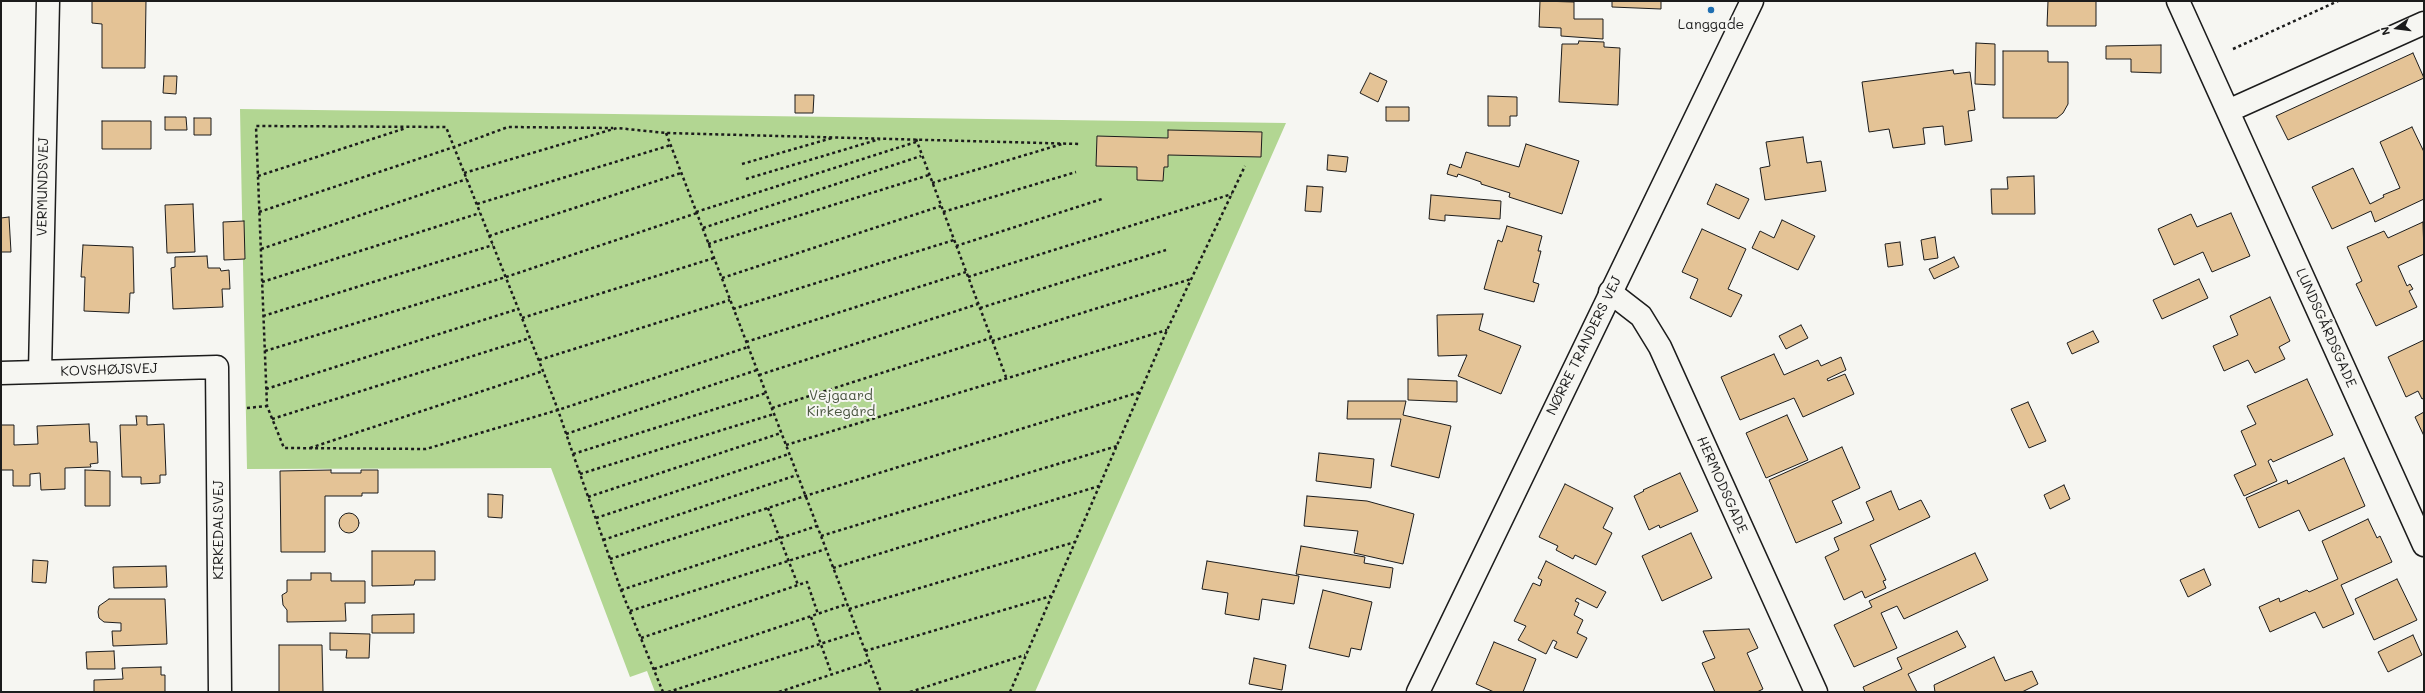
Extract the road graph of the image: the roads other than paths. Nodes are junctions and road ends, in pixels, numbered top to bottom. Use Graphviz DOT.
graph roads {
  1 [pos="48,1"];
  2 [pos="1752,1"];
  3 [pos="2178,1"];
  4 [pos="2424,23"];
  5 [pos="2228,111"];
  6 [pos="1610,292"];
  7 [pos="217,367"];
  8 [pos="40,372"];
  9 [pos="1,373"];
  10 [pos="2424,546"];
  11 [pos="220,692"];
  12 [pos="1418,692"];
  13 [pos="1816,692"];
  1 -- 8 [label="street, VERMUNDSVEJ"];
  2 -- 6 [label="street, NØRRE TRANDERS VEJ"];
  3 -- 5 [label="street, LUNDSGÅRDSGADE"];
  4 -- 5 [label="street"];
  5 -- 10 [label="street, LUNDSGÅRDSGADE"];
  6 -- 12 [label="street, NØRRE TRANDERS VEJ"];
  6 -- 13 [label="street, HERMODSGADE"];
  7 -- 8 [label="street, KOVSHØJSVEJ"];
  7 -- 11 [label="street, KIRKEDALSVEJ"];
  8 -- 9 [label="street, KOVSHØJSVEJ"];
}
